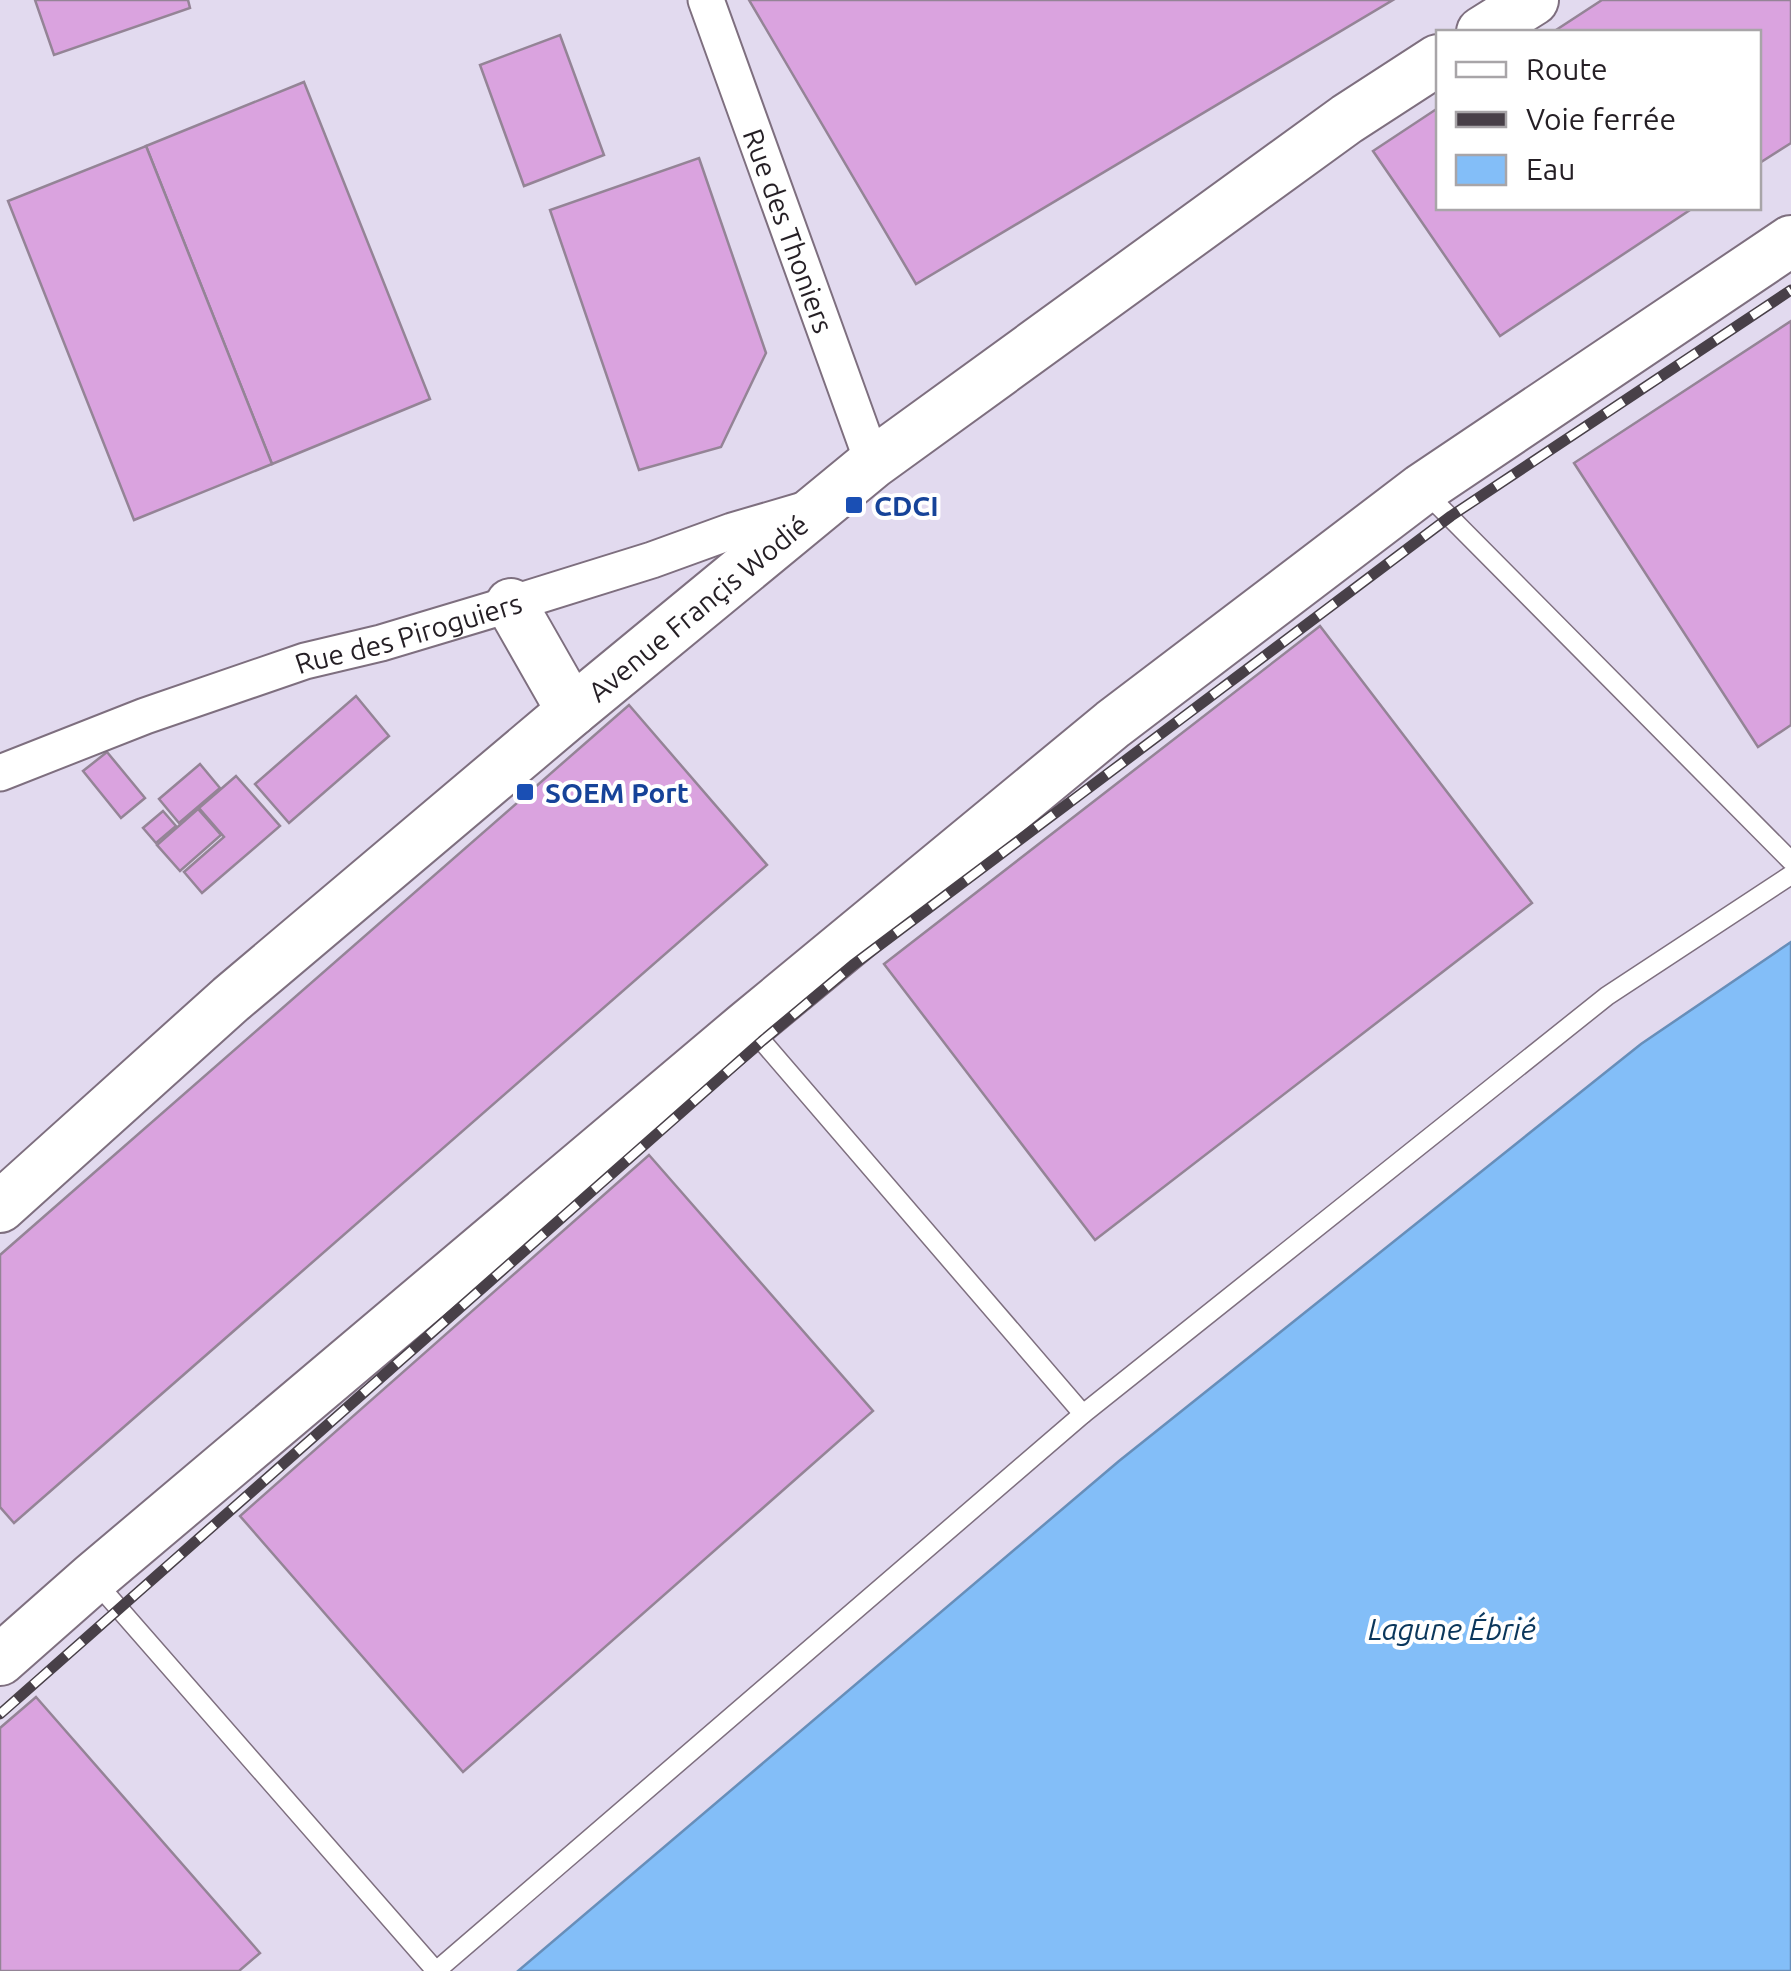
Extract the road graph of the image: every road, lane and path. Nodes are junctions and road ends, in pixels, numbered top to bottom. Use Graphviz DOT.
graph roads {
  1 [pos="706,0"];
  2 [pos="1533,0"];
  3 [pos="1485,30"];
  4 [pos="1436,61"];
  5 [pos="1791,241"];
  6 [pos="873,463"];
  7 [pos="1422,489"];
  8 [pos="822,505"];
  9 [pos="511,604"];
  10 [pos="572,710"];
  11 [pos="0,774"];
  12 [pos="1791,861"];
  13 [pos="1791,875"];
  14 [pos="746,1028"];
  15 [pos="0,1208"];
  16 [pos="1083,1414"];
  17 [pos="92,1578"];
  18 [pos="0,1660"];
  19 [pos="436,1971"];
  1 -- 6 [label="street, Rue des Thoniers"];
  2 -- 3 [label="street"];
  4 -- 6 [label="street, Avenue Françis Wodié"];
  5 -- 7 [label="street"];
  6 -- 8 [label="street, Avenue Françis Wodié"];
  7 -- 12 [label="lane"];
  7 -- 14 [label="street"];
  8 -- 9 [label="street, Rue des Piroguiers"];
  8 -- 10 [label="street, Avenue Françis Wodié"];
  9 -- 10 [label="street"];
  9 -- 11 [label="street, Rue des Piroguiers"];
  10 -- 15 [label="street, Avenue Françis Wodié"];
  13 -- 16 [label="lane"];
  14 -- 16 [label="lane"];
  14 -- 17 [label="street"];
  16 -- 19 [label="lane"];
  17 -- 18 [label="street"];
  17 -- 19 [label="lane"];
}
